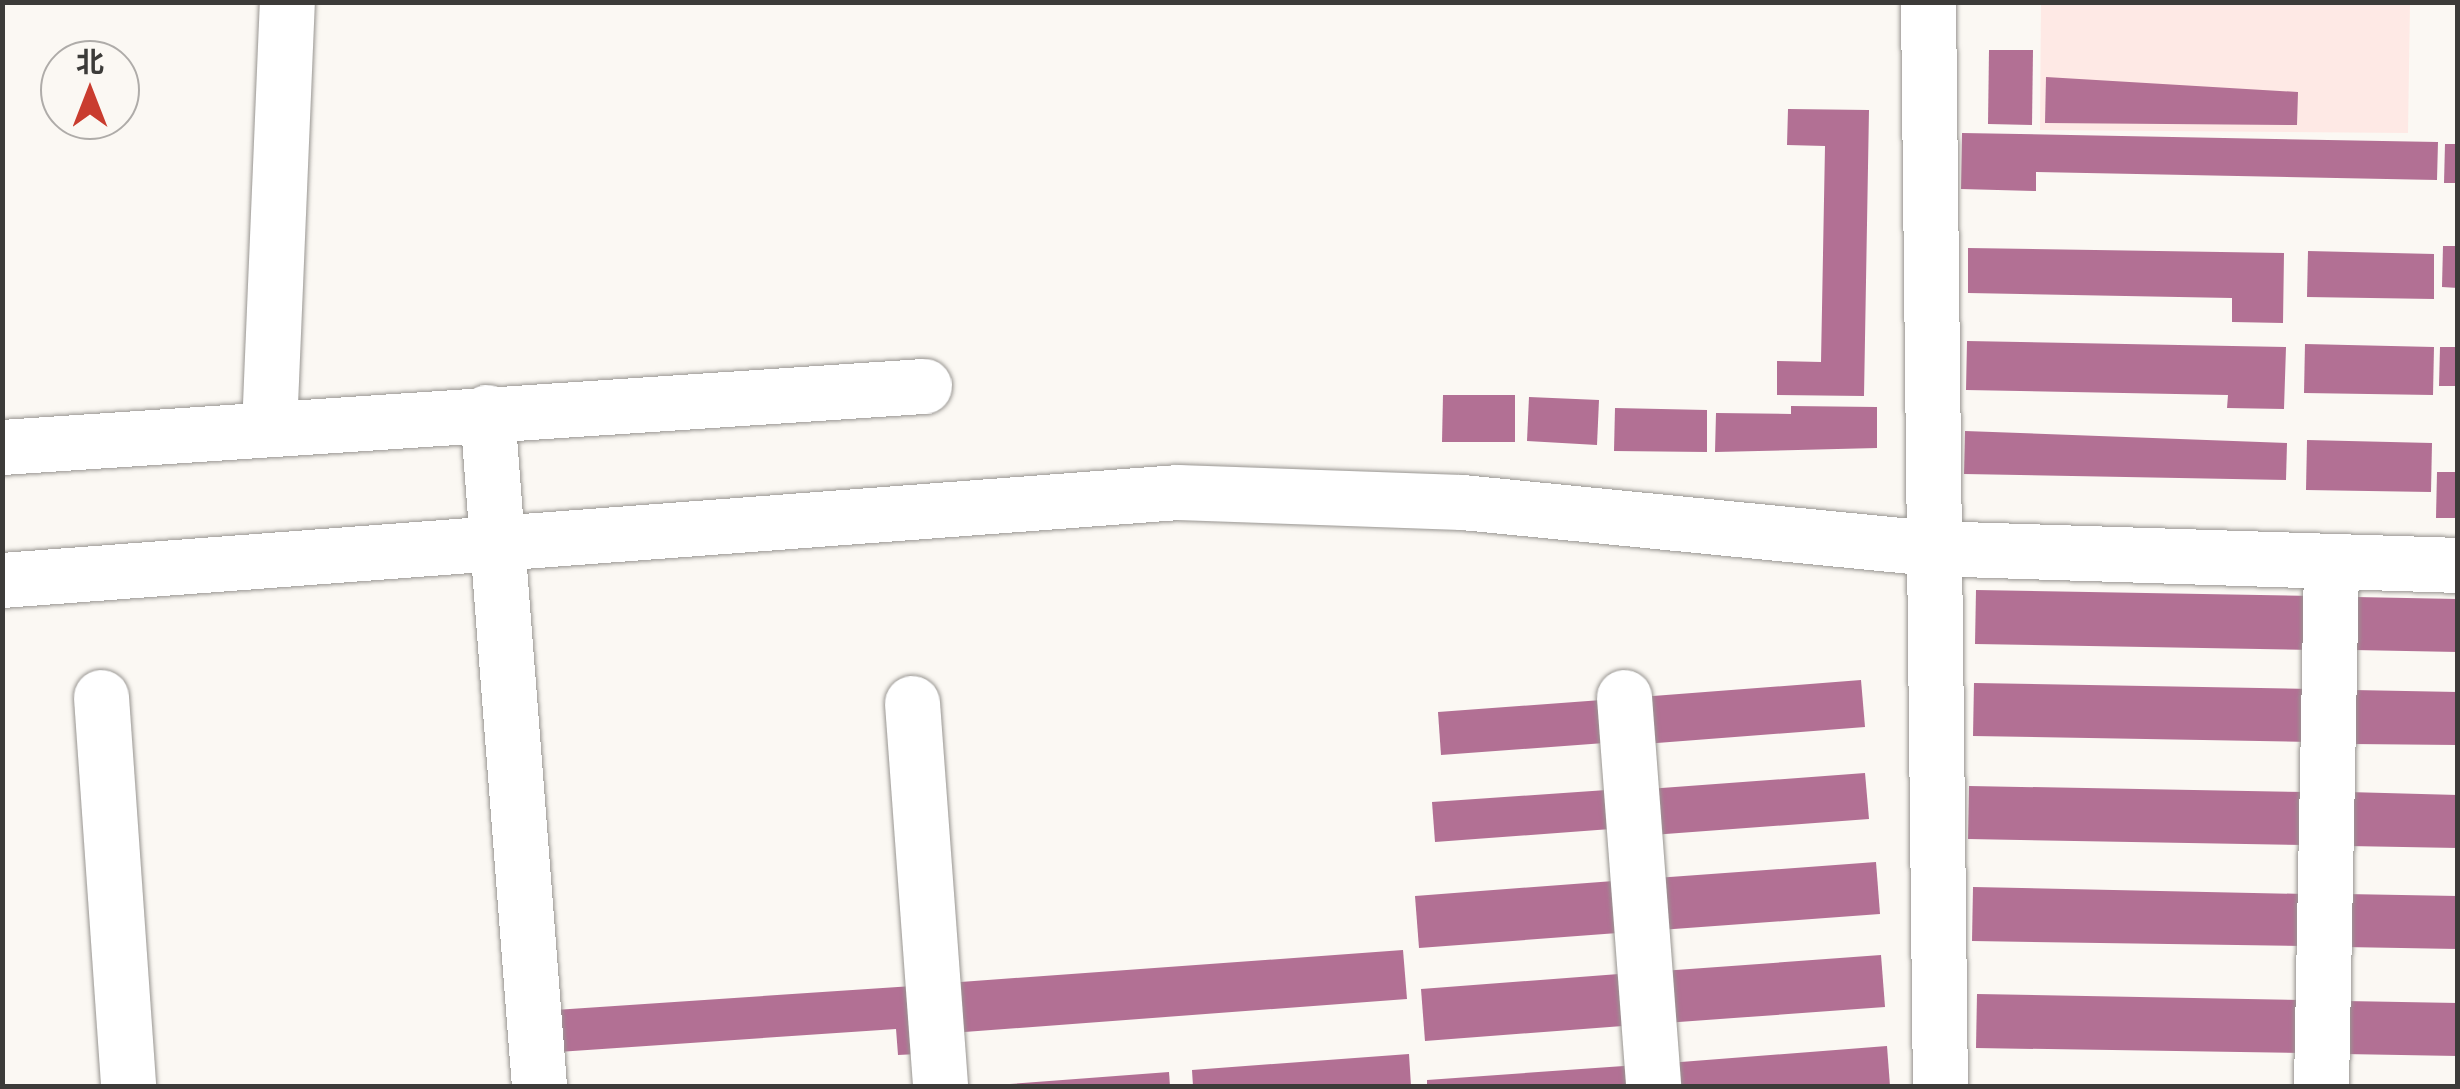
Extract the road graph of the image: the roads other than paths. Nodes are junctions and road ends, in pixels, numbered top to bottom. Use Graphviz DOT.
graph roads {
  1 [pos="287,2"];
  2 [pos="1928,2"];
  3 [pos="924,386"];
  4 [pos="488,412"];
  5 [pos="269,428"];
  6 [pos="2,447"];
  7 [pos="497,540"];
  8 [pos="1930,548"];
  9 [pos="2331,563"];
  10 [pos="2458,565"];
  11 [pos="2,580"];
  12 [pos="101,697"];
  13 [pos="1624,697"];
  14 [pos="912,703"];
  15 [pos="128,1086"];
  16 [pos="539,1086"];
  17 [pos="940,1086"];
  18 [pos="1654,1086"];
  19 [pos="1940,1086"];
  20 [pos="1976,1086"];
  21 [pos="2322,1086"];
  1 -- 5 [label="street"];
  2 -- 8 [label="street"];
  3 -- 4 [label="street"];
  4 -- 5 [label="street"];
  4 -- 7 [label="street"];
  5 -- 6 [label="street"];
  7 -- 8 [label="street"];
  7 -- 11 [label="street"];
  7 -- 16 [label="street"];
  8 -- 9 [label="street"];
  8 -- 19 [label="street"];
  9 -- 10 [label="street"];
  9 -- 21 [label="street"];
  12 -- 15 [label="street"];
  13 -- 18 [label="street"];
  14 -- 17 [label="street"];
  19 -- 20 [label="street"];
}
